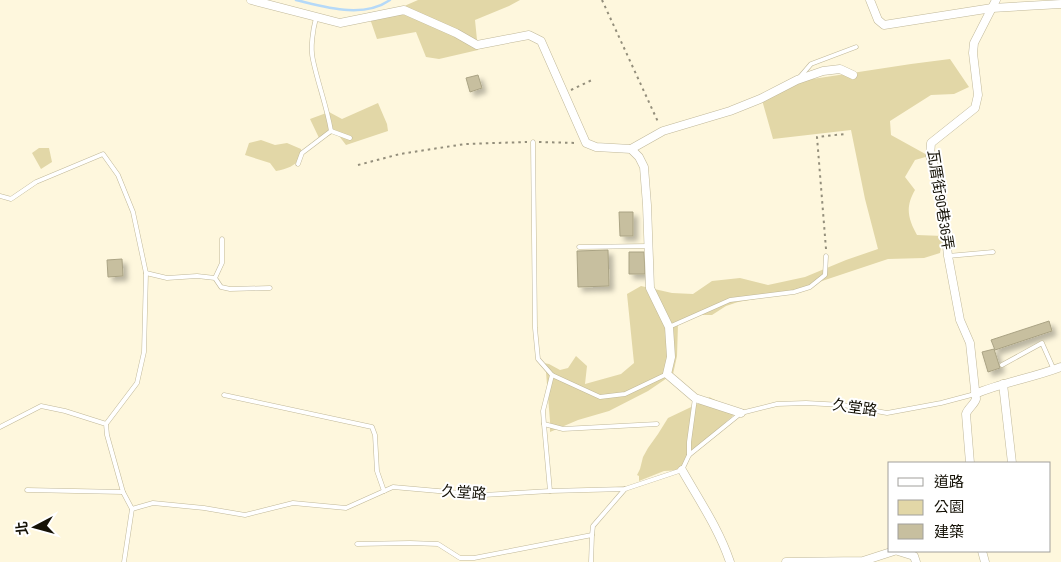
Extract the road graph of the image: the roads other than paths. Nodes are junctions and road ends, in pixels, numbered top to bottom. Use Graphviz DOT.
graph roads {
  1 [pos="251,0"];
  2 [pos="870,0"];
  3 [pos="996,0"];
  4 [pos="1061,4"];
  5 [pos="992,8"];
  6 [pos="316,18"];
  7 [pos="856,47"];
  8 [pos="853,75"];
  9 [pos="798,80"];
  10 [pos="331,131"];
  11 [pos="350,138"];
  12 [pos="533,142"];
  13 [pos="631,149"];
  14 [pos="298,164"];
  15 [pos="0,196"];
  16 [pos="222,239"];
  17 [pos="649,246"];
  18 [pos="579,247"];
  19 [pos="993,252"];
  20 [pos="826,256"];
  21 [pos="948,256"];
  22 [pos="146,273"];
  23 [pos="215,278"];
  24 [pos="270,288"];
  25 [pos="669,327"];
  26 [pos="1002,365"];
  27 [pos="1057,369"];
  28 [pos="668,374"];
  29 [pos="552,375"];
  30 [pos="1003,384"];
  31 [pos="975,394"];
  32 [pos="224,395"];
  33 [pos="695,398"];
  34 [pos="741,413"];
  35 [pos="106,424"];
  36 [pos="544,424"];
  37 [pos="657,424"];
  38 [pos="0,427"];
  39 [pos="690,455"];
  40 [pos="970,462"];
  41 [pos="1012,462"];
  42 [pos="682,470"];
  43 [pos="625,489"];
  44 [pos="26,490"];
  45 [pos="384,491"];
  46 [pos="550,491"];
  47 [pos="123,492"];
  48 [pos="132,509"];
  49 [pos="592,536"];
  50 [pos="357,544"];
  51 [pos="893,552"];
  52 [pos="900,552"];
  53 [pos="124,562"];
  54 [pos="591,562"];
  55 [pos="730,562"];
  56 [pos="786,562"];
  57 [pos="916,562"];
  1 -- 6 [label="street"];
  2 -- 5 [label="street"];
  3 -- 5 [label="street, 瓦厝街90巷36弄"];
  4 -- 5 [label="street"];
  5 -- 21 [label="street, 瓦厝街90巷36弄"];
  6 -- 10 [label="lane"];
  6 -- 13 [label="street"];
  7 -- 9 [label="lane"];
  8 -- 9 [label="street"];
  9 -- 13 [label="street"];
  10 -- 11 [label="lane"];
  10 -- 14 [label="lane"];
  12 -- 29 [label="lane"];
  13 -- 17 [label="street"];
  15 -- 22 [label="lane"];
  16 -- 23 [label="lane"];
  17 -- 18 [label="lane"];
  17 -- 25 [label="street"];
  19 -- 21 [label="lane"];
  20 -- 25 [label="lane"];
  21 -- 31 [label="street, 瓦厝街90巷36弄"];
  22 -- 23 [label="lane"];
  22 -- 35 [label="lane"];
  23 -- 24 [label="lane"];
  25 -- 28 [label="street"];
  26 -- 27 [label="lane"];
  27 -- 30 [label="street"];
  28 -- 29 [label="lane"];
  28 -- 33 [label="street"];
  29 -- 36 [label="lane"];
  30 -- 31 [label="street"];
  30 -- 41 [label="street"];
  31 -- 34 [label="lane, 久堂路"];
  31 -- 40 [label="street"];
  32 -- 45 [label="lane"];
  33 -- 34 [label="street"];
  33 -- 39 [label="lane"];
  34 -- 39 [label="lane, 久堂路"];
  35 -- 38 [label="lane"];
  35 -- 47 [label="lane"];
  36 -- 37 [label="lane"];
  36 -- 46 [label="lane"];
  39 -- 42 [label="lane, 久堂路"];
  42 -- 43 [label="lane, 久堂路"];
  42 -- 55 [label="street"];
  43 -- 46 [label="lane, 久堂路"];
  43 -- 49 [label="lane"];
  44 -- 47 [label="lane"];
  45 -- 46 [label="lane, 久堂路"];
  45 -- 48 [label="lane, 久堂路"];
  47 -- 48 [label="lane"];
  48 -- 53 [label="lane"];
  49 -- 50 [label="lane"];
  49 -- 54 [label="lane"];
  51 -- 56 [label="street"];
  52 -- 57 [label="street"];
}
